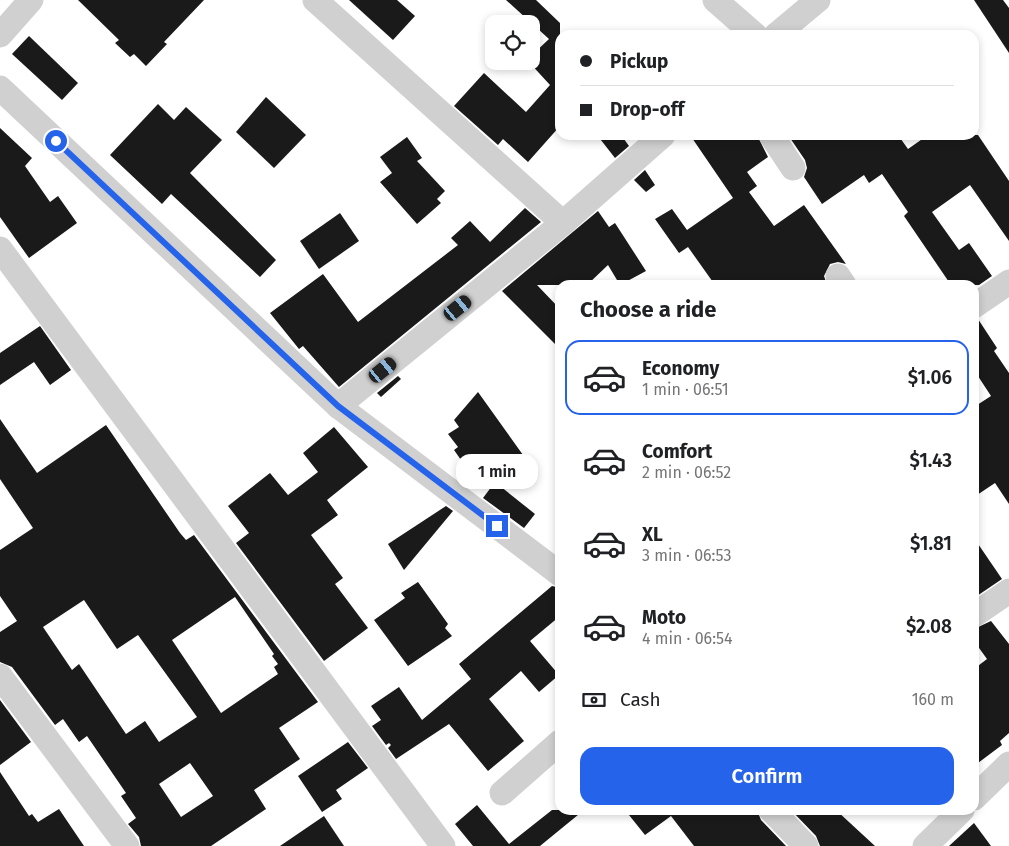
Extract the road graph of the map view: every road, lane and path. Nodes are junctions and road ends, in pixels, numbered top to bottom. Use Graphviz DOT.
graph roads {
  1 [pos="31,0"];
  2 [pos="315,0"];
  3 [pos="715,0"];
  4 [pos="818,0"];
  5 [pos="749,30"];
  6 [pos="782,30"];
  7 [pos="0,35"];
  8 [pos="0,88"];
  9 [pos="657,140"];
  10 [pos="774,140"];
  11 [pos="793,168"];
  12 [pos="563,223"];
  13 [pos="0,250"];
  14 [pos="1009,282"];
  15 [pos="979,303"];
  16 [pos="338,406"];
  17 [pos="555,570"];
  18 [pos="1009,591"];
  19 [pos="979,612"];
  20 [pos="0,676"];
  21 [pos="555,746"];
  22 [pos="1009,764"];
  23 [pos="502,793"];
  24 [pos="979,793"];
  25 [pos="776,815"];
  26 [pos="957,815"];
  27 [pos="127,846"];
  28 [pos="443,846"];
  29 [pos="806,846"];
  30 [pos="925,846"];
  1 -- 7 [label="street"];
  2 -- 12 [label="street"];
  3 -- 5 [label="street"];
  4 -- 6 [label="street"];
  8 -- 16 [label="street"];
  9 -- 12 [label="street"];
  10 -- 11 [label="street"];
  12 -- 16 [label="street"];
  13 -- 28 [label="street"];
  14 -- 15 [label="street"];
  16 -- 17 [label="street"];
  18 -- 19 [label="street"];
  20 -- 27 [label="street"];
  21 -- 23 [label="street"];
  22 -- 24 [label="street"];
  25 -- 29 [label="street"];
  26 -- 30 [label="street"];
}
